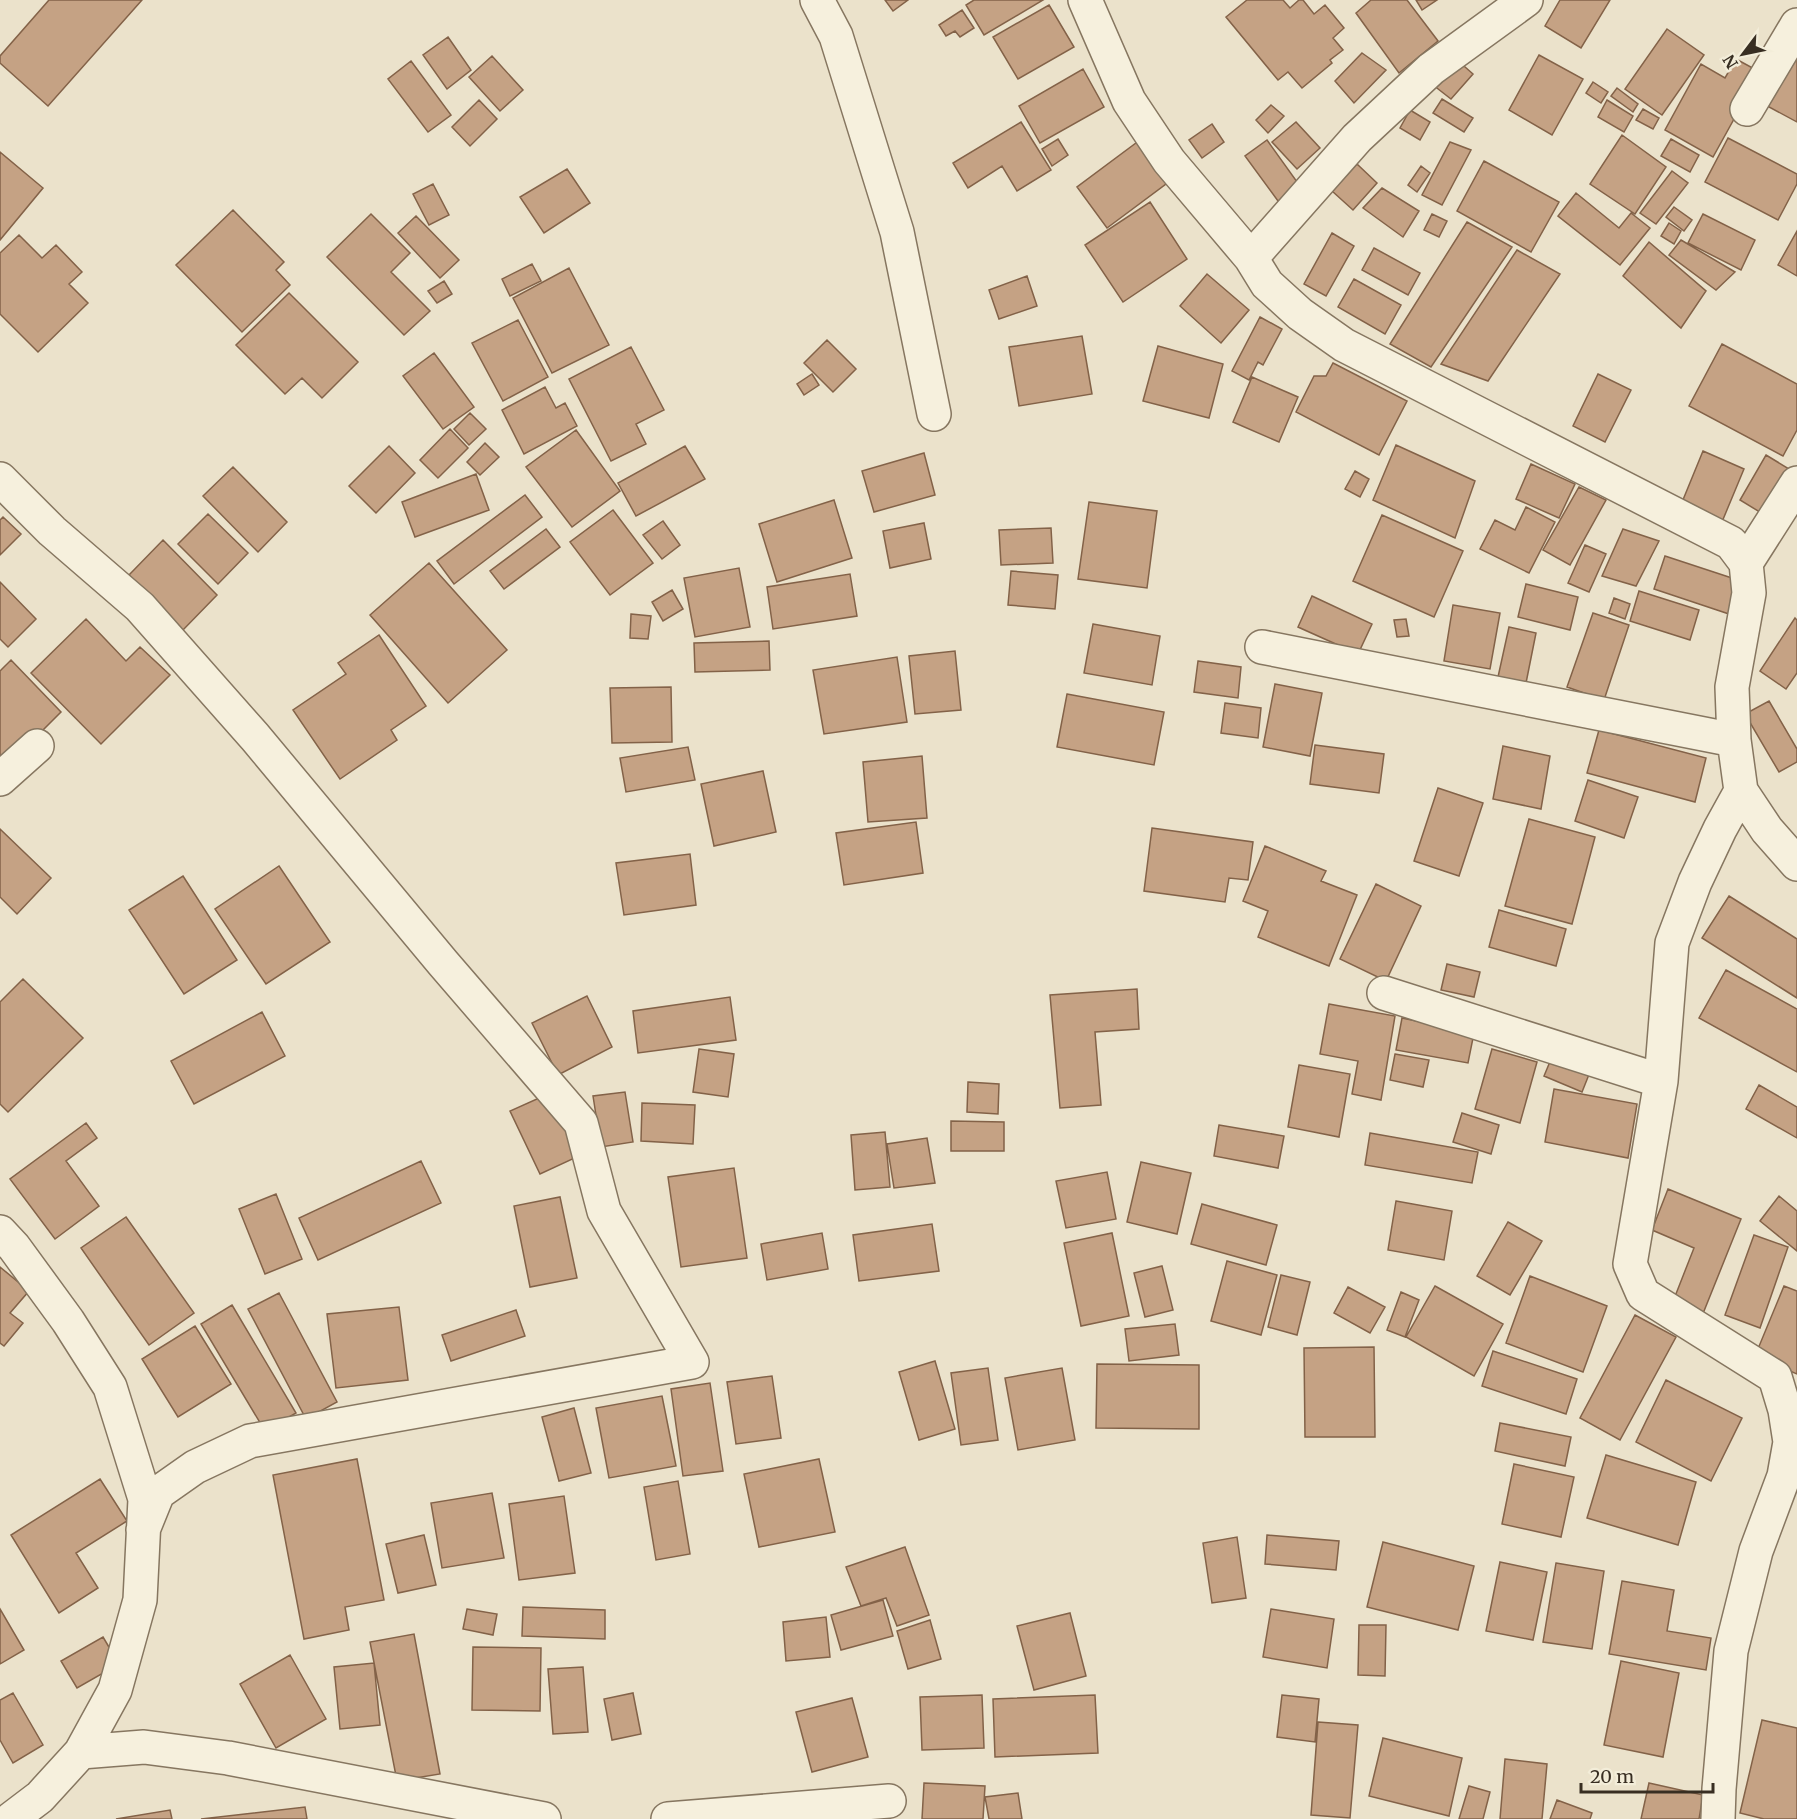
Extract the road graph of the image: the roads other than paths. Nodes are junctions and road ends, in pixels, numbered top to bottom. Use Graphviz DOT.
graph roads {
  1 [pos="817,0"];
  2 [pos="1085,0"];
  3 [pos="1526,0"];
  4 [pos="1797,25"];
  5 [pos="1747,109"];
  6 [pos="1251,258"];
  7 [pos="934,414"];
  8 [pos="0,479"];
  9 [pos="1797,483"];
  10 [pos="1746,563"];
  11 [pos="1262,647"];
  12 [pos="1734,740"];
  13 [pos="37,746"];
  14 [pos="0,779"];
  15 [pos="1741,791"];
  16 [pos="1797,864"];
  17 [pos="1384,993"];
  18 [pos="1661,1081"];
  19 [pos="0,1232"];
  20 [pos="143,1530"];
  21 [pos="81,1752"];
  22 [pos="890,1801"];
  23 [pos="11,1819"];
  24 [pos="544,1819"];
  25 [pos="668,1819"];
  26 [pos="1718,1819"];
  1 -- 7 [label="street"];
  2 -- 6 [label="street"];
  3 -- 6 [label="street"];
  4 -- 5 [label="street"];
  6 -- 10 [label="street"];
  8 -- 20 [label="street"];
  9 -- 10 [label="street"];
  10 -- 12 [label="street"];
  11 -- 12 [label="street"];
  12 -- 15 [label="street"];
  13 -- 14 [label="street"];
  15 -- 16 [label="street"];
  15 -- 18 [label="street"];
  17 -- 18 [label="street"];
  18 -- 26 [label="street"];
  19 -- 20 [label="street"];
  20 -- 21 [label="street"];
  21 -- 23 [label="street"];
  21 -- 24 [label="street"];
  22 -- 25 [label="street"];
}
